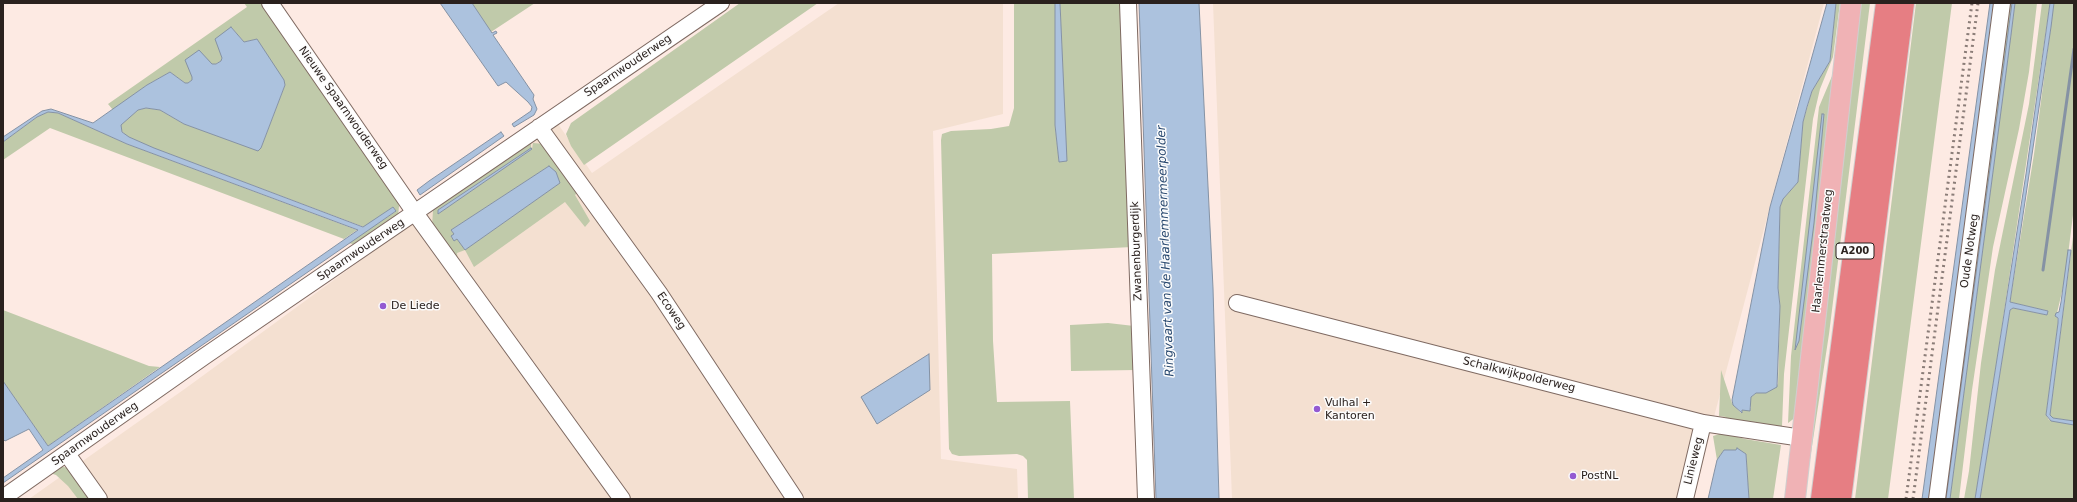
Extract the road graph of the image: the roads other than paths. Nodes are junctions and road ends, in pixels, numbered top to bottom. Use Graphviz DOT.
graph roads {
  1 [pos="270,3"];
  2 [pos="721,3"];
  3 [pos="1128,3"];
  4 [pos="1851,3"];
  5 [pos="1886,3"];
  6 [pos="1903,3"];
  7 [pos="2002,3"];
  8 [pos="539,127"];
  9 [pos="415,213"];
  10 [pos="1237,303"];
  11 [pos="1703,423"];
  12 [pos="1802,438"];
  13 [pos="67,454"];
  14 [pos="3,498"];
  15 [pos="100,499"];
  16 [pos="622,499"];
  17 [pos="795,499"];
  18 [pos="1146,499"];
  19 [pos="1685,499"];
  20 [pos="1795,499"];
  21 [pos="1822,499"];
  22 [pos="1840,499"];
  23 [pos="1937,499"];
  1 -- 9 [label="street, Nieuwe Spaarnwouderweg"];
  2 -- 8 [label="street, Spaarnwouderweg"];
  3 -- 18 [label="street, Zwanenburgerdijk"];
  4 -- 12 [label="main road, Haarlemmerstraatweg"];
  5 -- 21 [label="highway, A200"];
  6 -- 22 [label="highway, A200"];
  7 -- 23 [label="street, Oude Notweg"];
  8 -- 9 [label="street, Spaarnwouderweg"];
  8 -- 17 [label="street, Ecoweg"];
  9 -- 13 [label="street, Spaarnwouderweg"];
  9 -- 16 [label="street, Nieuwe Spaarnwouderweg"];
  10 -- 11 [label="street, Schalkwijkpolderweg"];
  11 -- 12 [label="street, Schalkwijkpolderweg"];
  11 -- 19 [label="street, Linieweg"];
  12 -- 20 [label="main road, Haarlemmerstraatweg"];
  13 -- 14 [label="street, Spaarnwouderweg"];
  13 -- 15 [label="street"];
}
